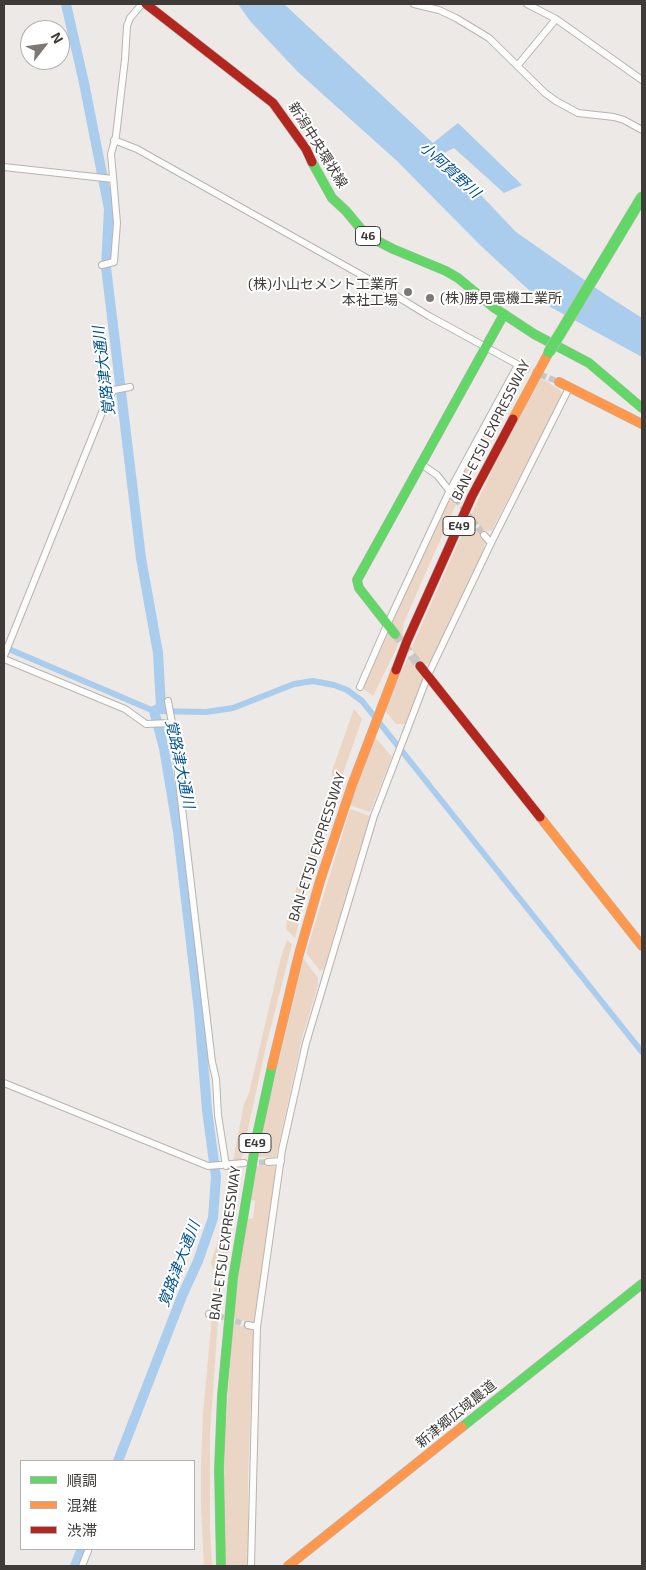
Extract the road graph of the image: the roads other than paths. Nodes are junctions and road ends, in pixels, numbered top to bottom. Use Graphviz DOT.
graph roads {
  1 [pos="144,4"];
  2 [pos="414,4"];
  3 [pos="527,4"];
  4 [pos="539,6"];
  5 [pos="556,19"];
  6 [pos="518,65"];
  7 [pos="642,80"];
  8 [pos="642,130"];
  9 [pos="114,140"];
  10 [pos="4,167"];
  11 [pos="111,179"];
  12 [pos="642,197"];
  13 [pos="102,265"];
  14 [pos="504,314"];
  15 [pos="486,347"];
  16 [pos="558,382"];
  17 [pos="128,387"];
  18 [pos="569,388"];
  19 [pos="642,408"];
  20 [pos="642,424"];
  21 [pos="421,464"];
  22 [pos="449,492"];
  23 [pos="456,499"];
  24 [pos="484,534"];
  25 [pos="491,543"];
  26 [pos="391,629"];
  27 [pos="4,657"];
  28 [pos="420,666"];
  29 [pos="428,675"];
  30 [pos="360,687"];
  31 [pos="168,701"];
  32 [pos="170,722"];
  33 [pos="642,946"];
  34 [pos="4,1083"];
  35 [pos="281,1161"];
  36 [pos="268,1162"];
  37 [pos="244,1163"];
  38 [pos="224,1166"];
  39 [pos="642,1284"];
  40 [pos="209,1314"];
  41 [pos="218,1316"];
  42 [pos="248,1325"];
  43 [pos="257,1327"];
  44 [pos="88,1551"];
  45 [pos="82,1566"];
  46 [pos="221,1566"];
  47 [pos="251,1566"];
  48 [pos="288,1566"];
  1 -- 9 [label="street"];
  1 -- 14 [label="main road, 新潟中央環状線 / 46"];
  2 -- 6 [label="street"];
  3 -- 4 [label="street"];
  4 -- 5 [label="street"];
  5 -- 6 [label="street"];
  5 -- 7 [label="street"];
  6 -- 8 [label="street"];
  9 -- 11 [label="street"];
  9 -- 15 [label="street"];
  10 -- 11 [label="street"];
  11 -- 13 [label="street"];
  12 -- 46 [label="main road, BAN-ETSU EXPRESSWAY / E49, bridge"];
  14 -- 15 [label="main road"];
  14 -- 19 [label="main road, 新潟中央環状線 / 46"];
  15 -- 21 [label="main road"];
  15 -- 22 [label="street"];
  16 -- 18 [label="main road"];
  17 -- 27 [label="street"];
  18 -- 20 [label="main road"];
  18 -- 25 [label="street"];
  21 -- 22 [label="street"];
  21 -- 26 [label="main road"];
  22 -- 23 [label="street"];
  22 -- 26 [label="street"];
  24 -- 25 [label="street"];
  25 -- 29 [label="street"];
  26 -- 30 [label="street"];
  27 -- 32 [label="street"];
  28 -- 29 [label="main road"];
  29 -- 33 [label="main road"];
  29 -- 35 [label="street"];
  31 -- 32 [label="street"];
  32 -- 38 [label="street"];
  34 -- 38 [label="street"];
  35 -- 36 [label="street"];
  35 -- 43 [label="street"];
  37 -- 38 [label="street"];
  39 -- 48 [label="main road, 新津郷広域農道"];
  40 -- 41 [label="street"];
  42 -- 43 [label="street"];
  43 -- 47 [label="street"];
  44 -- 45 [label="street"];
}
